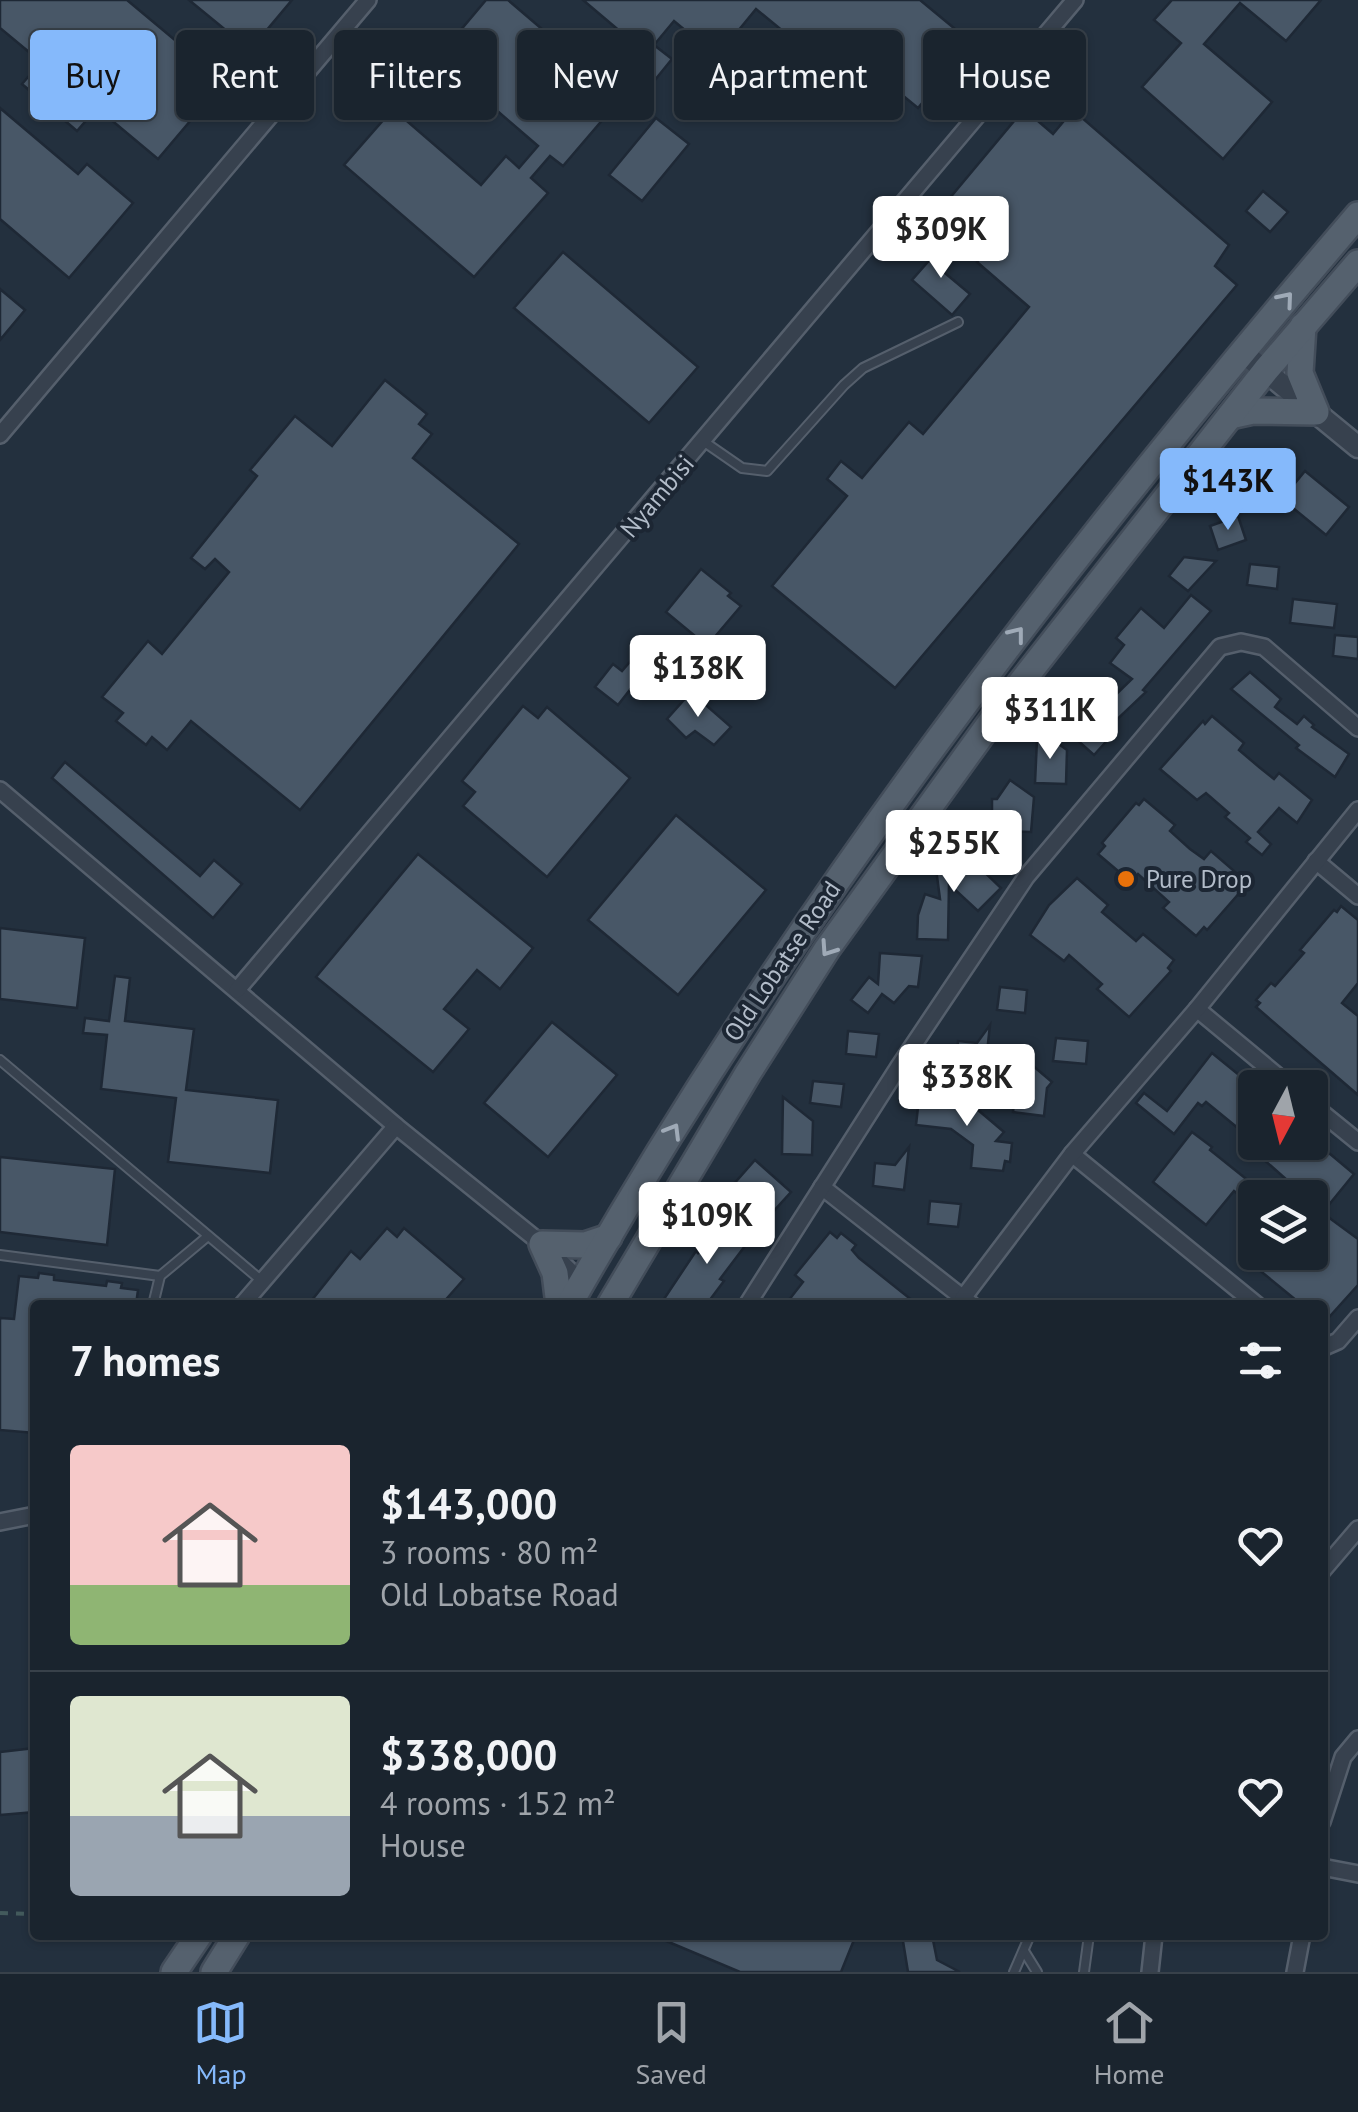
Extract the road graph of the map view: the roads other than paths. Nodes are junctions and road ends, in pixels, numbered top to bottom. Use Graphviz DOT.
graph roads {
  1 [pos="368,0"];
  2 [pos="1076,0"];
  3 [pos="1358,215"];
  4 [pos="1358,263"];
  5 [pos="958,322"];
  6 [pos="1303,326"];
  7 [pos="1242,351"];
  8 [pos="1266,370"];
  9 [pos="1316,412"];
  10 [pos="1230,416"];
  11 [pos="0,435"];
  12 [pos="703,441"];
  13 [pos="1358,447"];
  14 [pos="1358,728"];
  15 [pos="0,790"];
  16 [pos="1358,810"];
  17 [pos="1316,861"];
  18 [pos="1358,896"];
  19 [pos="237,990"];
  20 [pos="1197,1009"];
  21 [pos="0,1060"];
  22 [pos="1270,1070"];
  23 [pos="1328,1117"];
  24 [pos="396,1126"];
  25 [pos="1358,1142"];
  26 [pos="1072,1154"];
  27 [pos="822,1188"];
  28 [pos="208,1236"];
  29 [pos="609,1237"];
  30 [pos="542,1244"];
  31 [pos="0,1255"];
  32 [pos="160,1276"];
  33 [pos="262,1281"];
  34 [pos="625,1281"];
  35 [pos="578,1298"];
  36 [pos="153,1300"];
  37 [pos="246,1300"];
  38 [pos="558,1300"];
  39 [pos="613,1300"];
  40 [pos="750,1300"];
  41 [pos="966,1300"];
  42 [pos="968,1300"];
  43 [pos="1251,1300"];
  44 [pos="1358,1318"];
  45 [pos="1328,1346"];
  46 [pos="30,1516"];
  47 [pos="0,1522"];
  48 [pos="1358,1528"];
  49 [pos="1328,1564"];
  50 [pos="1358,1738"];
  51 [pos="1328,1803"];
  52 [pos="1328,1868"];
  53 [pos="1358,1874"];
  54 [pos="196,1940"];
  55 [pos="234,1940"];
  56 [pos="1028,1940"];
  57 [pos="1087,1940"];
  58 [pos="1153,1940"];
  59 [pos="1301,1940"];
  60 [pos="1024,1950"];
  61 [pos="174,1972"];
  62 [pos="214,1972"];
  63 [pos="1014,1972"];
  64 [pos="1037,1972"];
  65 [pos="1084,1972"];
  66 [pos="1150,1972"];
  67 [pos="1295,1972"];
  1 -- 11 [label="street"];
  2 -- 12 [label="street, Nyambisi"];
  7 -- 3 [label="main road, Old Lobatse Road, one-way"];
  4 -- 6 [label="main road, Old Lobatse Road"];
  5 -- 12 [label="lane"];
  6 -- 8 [label="main road, Old Lobatse Road"];
  6 -- 9 [label="main road"];
  7 -- 8 [label="street"];
  29 -- 7 [label="main road, Old Lobatse Road, one-way"];
  8 -- 9 [label="street"];
  8 -- 10 [label="main road, Old Lobatse Road"];
  9 -- 10 [label="main road"];
  9 -- 13 [label="street"];
  10 -- 34 [label="main road, Old Lobatse Road, one-way"];
  12 -- 19 [label="street, Nyambisi"];
  14 -- 27 [label="street"];
  15 -- 19 [label="street"];
  16 -- 17 [label="street"];
  17 -- 18 [label="street"];
  17 -- 20 [label="street"];
  19 -- 24 [label="street"];
  20 -- 22 [label="street"];
  20 -- 26 [label="street"];
  21 -- 28 [label="lane"];
  23 -- 25 [label="street"];
  24 -- 30 [label="street"];
  24 -- 33 [label="street"];
  26 -- 42 [label="street"];
  26 -- 43 [label="street"];
  27 -- 40 [label="street"];
  27 -- 41 [label="street"];
  28 -- 32 [label="lane"];
  28 -- 33 [label="lane"];
  29 -- 30 [label="main road"];
  29 -- 35 [label="main road, Old Lobatse Road"];
  30 -- 35 [label="street"];
  30 -- 38 [label="main road"];
  31 -- 32 [label="lane"];
  32 -- 36 [label="lane"];
  33 -- 37 [label="street"];
  34 -- 35 [label="main road"];
  34 -- 39 [label="main road, Old Lobatse Road"];
  44 -- 45 [label="street"];
  46 -- 47 [label="street"];
  48 -- 49 [label="street"];
  50 -- 51 [label="street"];
  52 -- 53 [label="street"];
  54 -- 61 [label="main road"];
  55 -- 62 [label="main road"];
  56 -- 60 [label="lane"];
  57 -- 65 [label="lane"];
  58 -- 66 [label="street"];
  59 -- 67 [label="street"];
  60 -- 63 [label="lane"];
  60 -- 64 [label="lane"];
}
